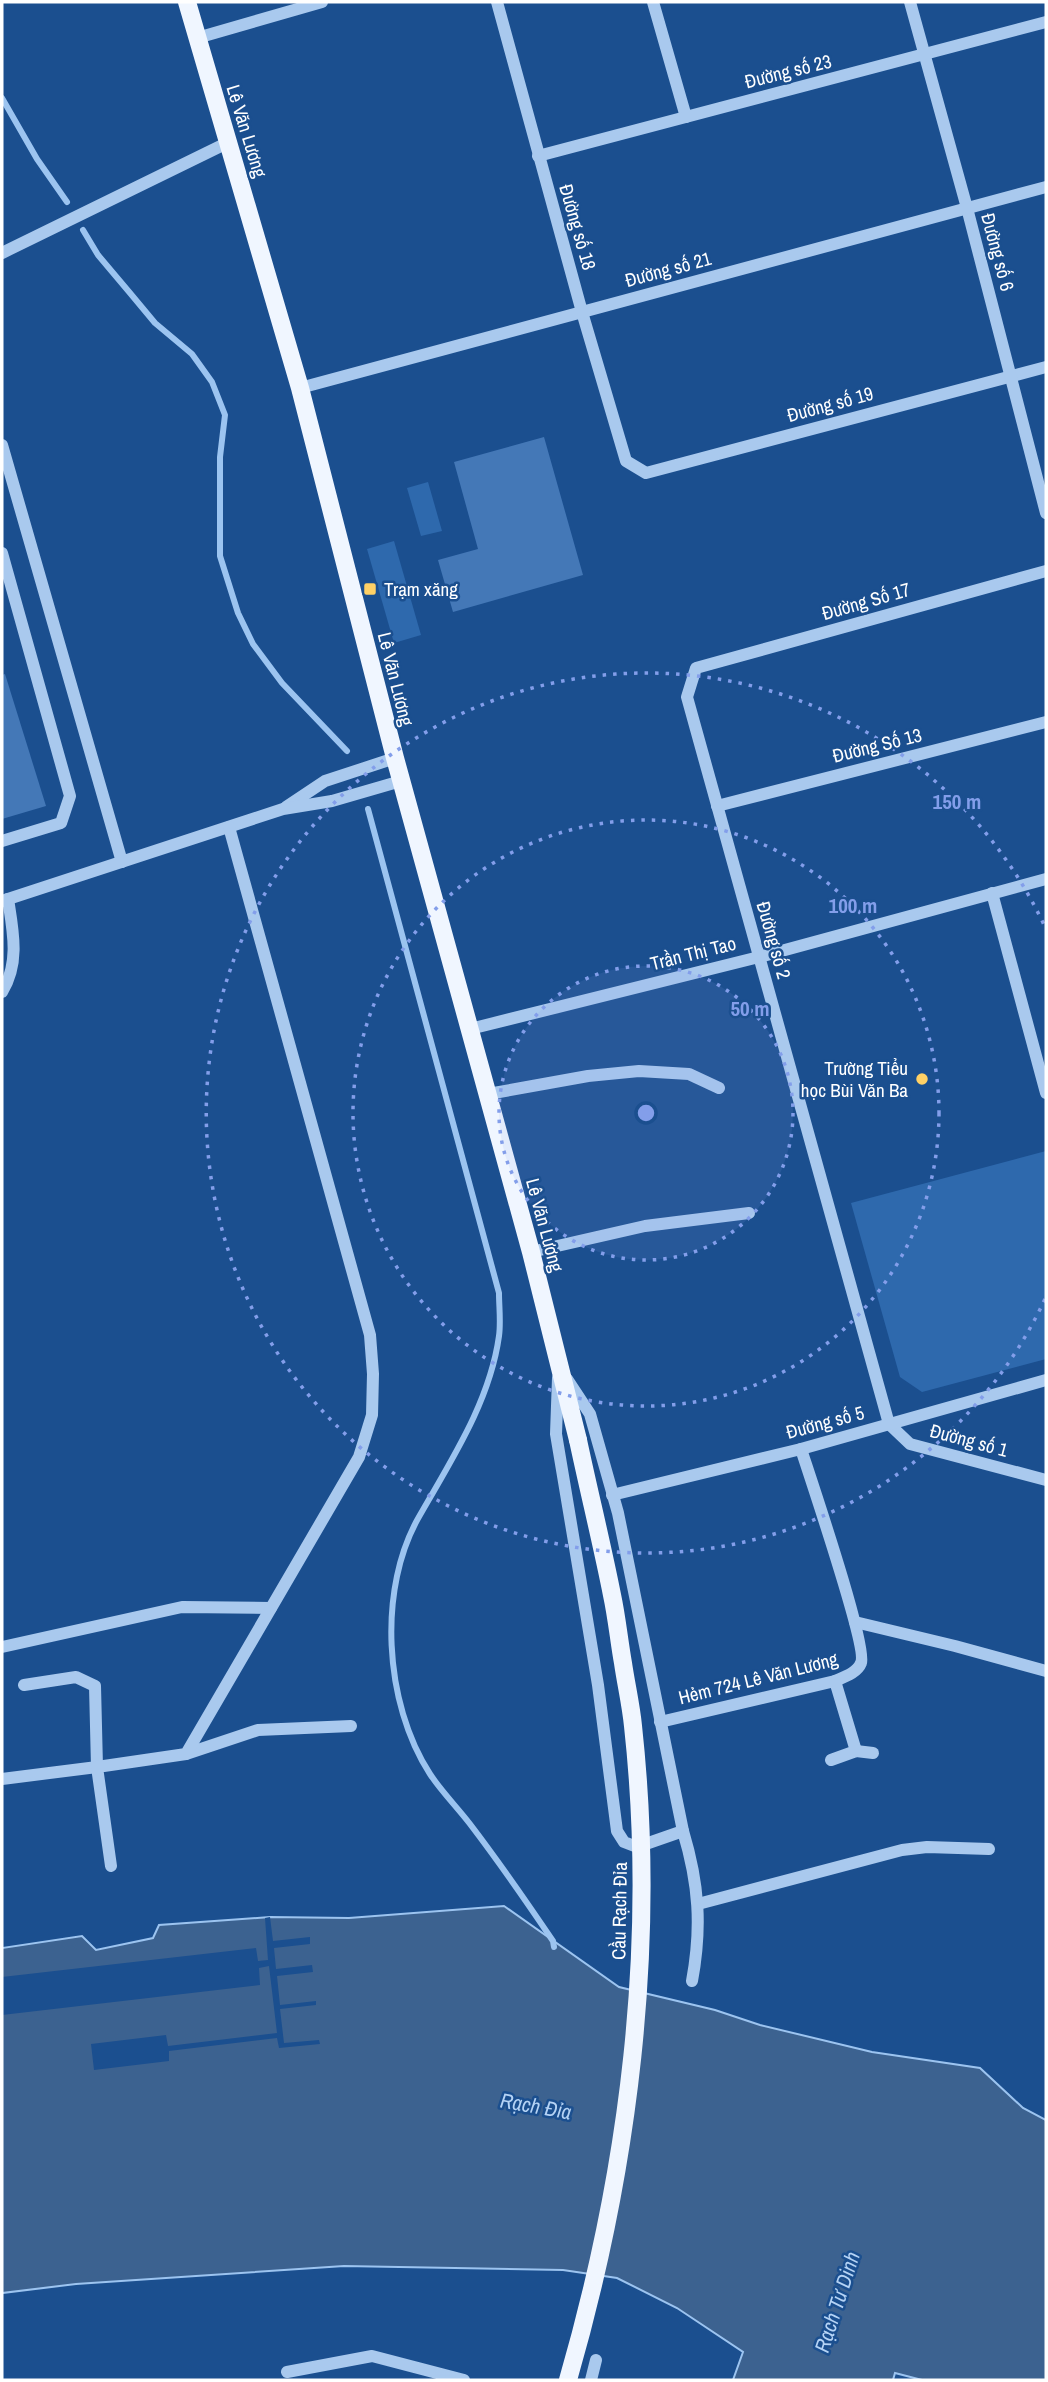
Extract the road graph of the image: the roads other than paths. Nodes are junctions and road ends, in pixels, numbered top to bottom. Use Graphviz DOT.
graph roads {
  1 [pos="187,2"];
  2 [pos="322,2"];
  3 [pos="497,2"];
  4 [pos="653,2"];
  5 [pos="910,2"];
  6 [pos="1046,22"];
  7 [pos="197,38"];
  8 [pos="924,56"];
  9 [pos="686,117"];
  10 [pos="229,142"];
  11 [pos="538,156"];
  12 [pos="1046,187"];
  13 [pos="967,208"];
  14 [pos="2,253"];
  15 [pos="582,312"];
  16 [pos="1046,367"];
  17 [pos="1012,376"];
  18 [pos="300,388"];
  19 [pos="2,445"];
  20 [pos="626,461"];
  21 [pos="1046,513"];
  22 [pos="2,553"];
  23 [pos="1046,571"];
  24 [pos="696,668"];
  25 [pos="1046,722"];
  26 [pos="395,758"];
  27 [pos="401,781"];
  28 [pos="717,806"];
  29 [pos="283,809"];
  30 [pos="229,827"];
  31 [pos="2,841"];
  32 [pos="122,862"];
  33 [pos="1046,879"];
  34 [pos="992,893"];
  35 [pos="5,900"];
  36 [pos="759,957"];
  37 [pos="2,992"];
  38 [pos="470,1029"];
  39 [pos="719,1088"];
  40 [pos="1046,1093"];
  41 [pos="488,1094"];
  42 [pos="749,1213"];
  43 [pos="531,1252"];
  44 [pos="559,1367"];
  45 [pos="1046,1380"];
  46 [pos="888,1424"];
  47 [pos="578,1440"];
  48 [pos="801,1449"];
  49 [pos="1046,1480"];
  50 [pos="612,1495"];
  51 [pos="271,1608"];
  52 [pos="855,1622"];
  53 [pos="2,1647"];
  54 [pos="1046,1671"];
  55 [pos="835,1681"];
  56 [pos="24,1685"];
  57 [pos="660,1722"];
  58 [pos="351,1726"];
  59 [pos="856,1751"];
  60 [pos="873,1753"];
  61 [pos="186,1754"];
  62 [pos="831,1760"];
  63 [pos="97,1767"];
  64 [pos="2,1779"];
  65 [pos="683,1831"];
  66 [pos="989,1849"];
  67 [pos="111,1866"];
  68 [pos="698,1904"];
  69 [pos="692,1982"];
  70 [pos="596,2360"];
  71 [pos="287,2372"];
  72 [pos="464,2380"];
  73 [pos="568,2380"];
  74 [pos="591,2380"];
  1 -- 7 [label="main road, Lê Văn Lương"];
  2 -- 7 [label="street"];
  3 -- 11 [label="street, Đường số 18"];
  4 -- 9 [label="street"];
  5 -- 8 [label="street, Đường số 6"];
  6 -- 8 [label="street, Đường số 23"];
  7 -- 10 [label="main road, Lê Văn Lương"];
  8 -- 9 [label="street, Đường số 23"];
  8 -- 13 [label="street, Đường số 6"];
  9 -- 11 [label="street, Đường số 23"];
  10 -- 14 [label="street"];
  10 -- 18 [label="main road, Lê Văn Lương"];
  11 -- 15 [label="street, Đường số 18"];
  12 -- 13 [label="street, Đường số 21"];
  13 -- 15 [label="street, Đường số 21"];
  13 -- 17 [label="street, Đường số 6"];
  15 -- 18 [label="street, Đường số 21"];
  15 -- 20 [label="street, Đường số 18"];
  16 -- 17 [label="street, Đường số 19"];
  17 -- 20 [label="street, Đường số 19"];
  17 -- 21 [label="street, Đường số 6"];
  18 -- 26 [label="main road, Lê Văn Lương"];
  19 -- 32 [label="street"];
  22 -- 31 [label="street"];
  23 -- 24 [label="street, Đường Số 17"];
  24 -- 28 [label="street, Đường số 2"];
  25 -- 28 [label="street, Đường Số 13"];
  26 -- 27 [label="main road, Lê Văn Lương"];
  26 -- 29 [label="street"];
  27 -- 29 [label="street"];
  27 -- 38 [label="main road, Lê Văn Lương"];
  28 -- 36 [label="street, Đường số 2"];
  29 -- 30 [label="street"];
  30 -- 32 [label="street"];
  30 -- 51 [label="street"];
  32 -- 35 [label="street"];
  33 -- 34 [label="street, Trần Thị Tao"];
  34 -- 36 [label="street, Trần Thị Tao"];
  34 -- 40 [label="street"];
  35 -- 37 [label="street"];
  36 -- 38 [label="street, Trần Thị Tao"];
  36 -- 46 [label="street, Đường số 2"];
  38 -- 41 [label="main road, Lê Văn Lương"];
  39 -- 41 [label="street"];
  41 -- 43 [label="main road, Lê Văn Lương"];
  42 -- 43 [label="street"];
  43 -- 44 [label="main road, Lê Văn Lương"];
  44 -- 47 [label="main road, Lê Văn Lương"];
  44 -- 50 [label="street, Lê Văn Lương"];
  44 -- 65 [label="street, Lê Văn Lương"];
  45 -- 46 [label="street, Đường số 5"];
  46 -- 48 [label="street, Đường số 5"];
  46 -- 49 [label="street, Đường số 1"];
  47 -- 73 [label="main road, Cầu Rạch Đỉa, bridge"];
  48 -- 50 [label="street, Đường số 5"];
  48 -- 52 [label="street, Hẻm 724 Lê Văn Lương"];
  50 -- 57 [label="street, Lê Văn Lương"];
  51 -- 53 [label="street"];
  51 -- 61 [label="street"];
  52 -- 54 [label="street"];
  52 -- 55 [label="street, Hẻm 724 Lê Văn Lương"];
  55 -- 57 [label="street, Hẻm 724 Lê Văn Lương"];
  55 -- 59 [label="street"];
  56 -- 63 [label="street"];
  57 -- 65 [label="street, Lê Văn Lương"];
  58 -- 61 [label="street"];
  59 -- 60 [label="street"];
  59 -- 62 [label="street"];
  61 -- 63 [label="street"];
  63 -- 64 [label="street"];
  63 -- 67 [label="street"];
  65 -- 68 [label="street, Lê Văn Lương"];
  66 -- 68 [label="street"];
  68 -- 69 [label="street, Lê Văn Lương"];
  70 -- 74 [label="street"];
  71 -- 72 [label="street"];
}
